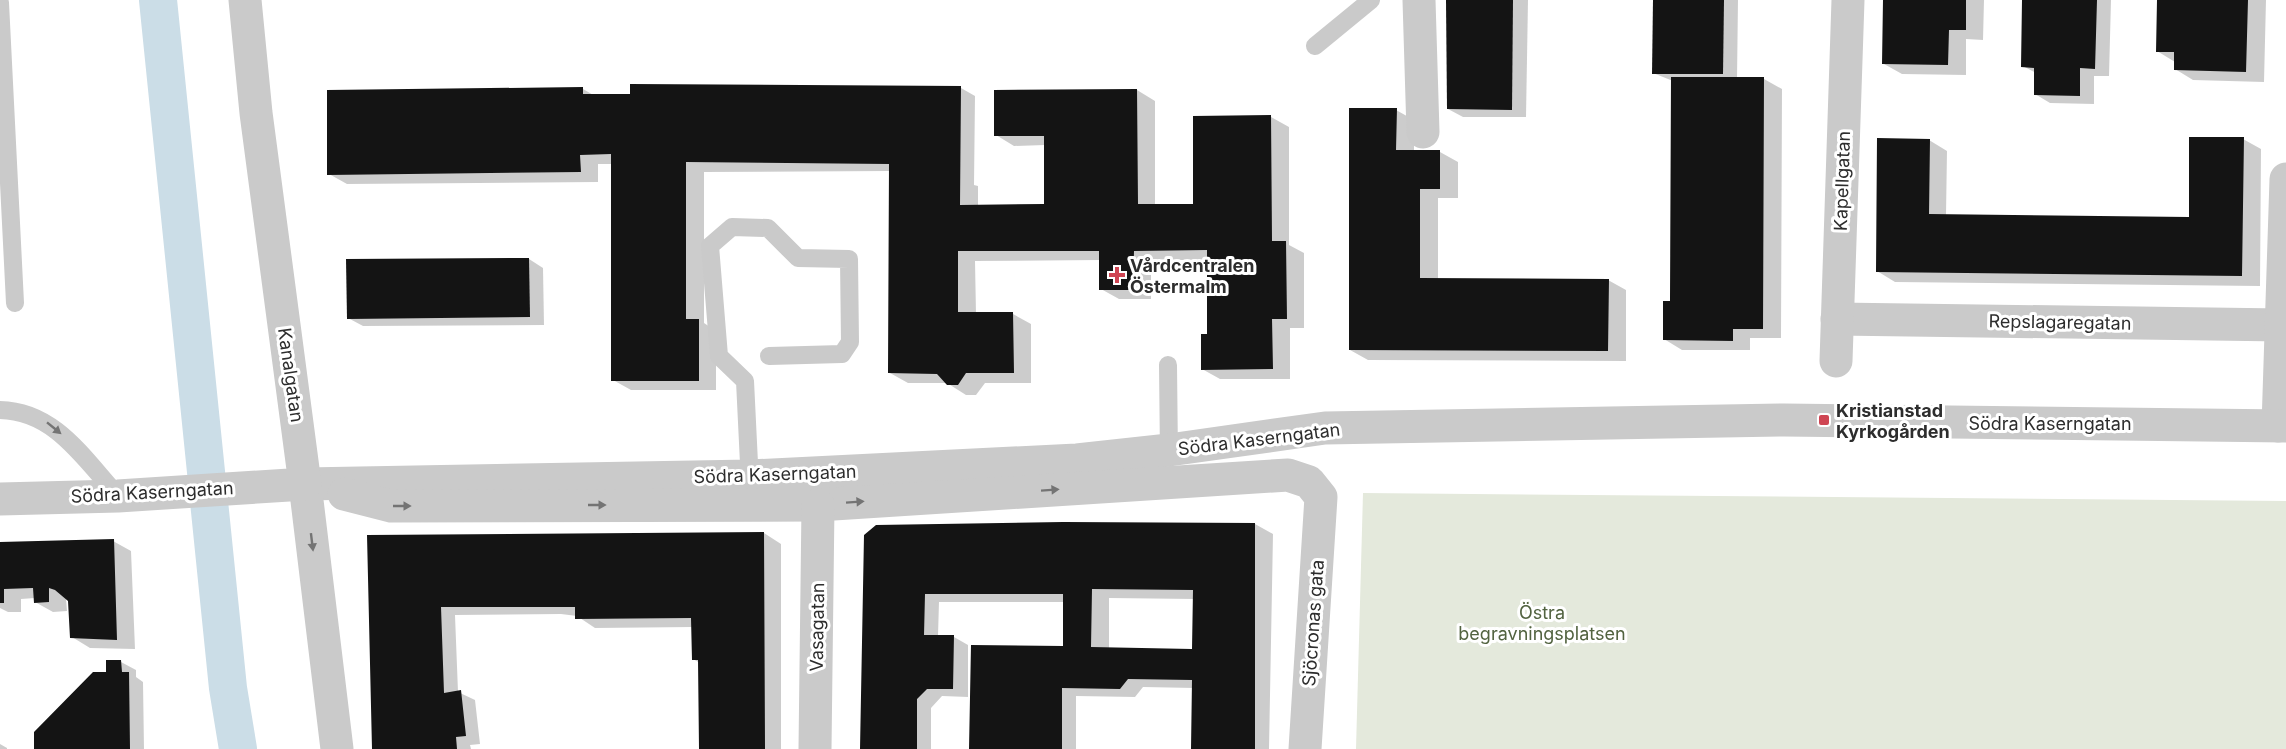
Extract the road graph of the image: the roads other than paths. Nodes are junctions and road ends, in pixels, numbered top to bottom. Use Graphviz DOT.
graph roads {
  1 [pos="245,0"];
  2 [pos="1371,0"];
  3 [pos="1419,0"];
  4 [pos="1848,0"];
  5 [pos="0,3"];
  6 [pos="1316,46"];
  7 [pos="1423,132"];
  8 [pos="2286,179"];
  9 [pos="2285,287"];
  10 [pos="15,303"];
  11 [pos="1837,319"];
  12 [pos="2283,325"];
  13 [pos="769,356"];
  14 [pos="1836,361"];
  15 [pos="1168,365"];
  16 [pos="0,410"];
  17 [pos="2282,426"];
  18 [pos="1169,450"];
  19 [pos="305,483"];
  20 [pos="1170,483"];
  21 [pos="751,490"];
  22 [pos="118,496"];
  23 [pos="1321,497"];
  24 [pos="0,499"];
  25 [pos="818,505"];
  26 [pos="337,749"];
  27 [pos="815,749"];
  28 [pos="1305,749"];
  1 -- 19 [label="street, Kanalgatan"];
  2 -- 6 [label="lane"];
  3 -- 7 [label="street"];
  4 -- 11 [label="street, Kapellgatan"];
  5 -- 10 [label="lane"];
  8 -- 9 [label="street"];
  9 -- 12 [label="street"];
  11 -- 12 [label="street, Repslagaregatan"];
  11 -- 14 [label="street, Kapellgatan"];
  12 -- 17 [label="street"];
  13 -- 21 [label="lane"];
  15 -- 18 [label="lane"];
  16 -- 22 [label="lane, one-way"];
  17 -- 18 [label="street, Södra Kaserngatan"];
  18 -- 20 [label="lane"];
  18 -- 21 [label="street, Södra Kaserngatan"];
  19 -- 21 [label="street, Södra Kaserngatan"];
  19 -- 22 [label="street, Södra Kaserngatan"];
  19 -- 26 [label="street, Kanalgatan, one-way"];
  20 -- 23 [label="street, Södra Kaserngatan"];
  25 -- 20 [label="street, Södra Kaserngatan, one-way"];
  21 -- 25 [label="street, Södra Kaserngatan"];
  22 -- 24 [label="street, Södra Kaserngatan"];
  23 -- 28 [label="street, Sjöcronas gata"];
  25 -- 27 [label="street, Vasagatan"];
}
